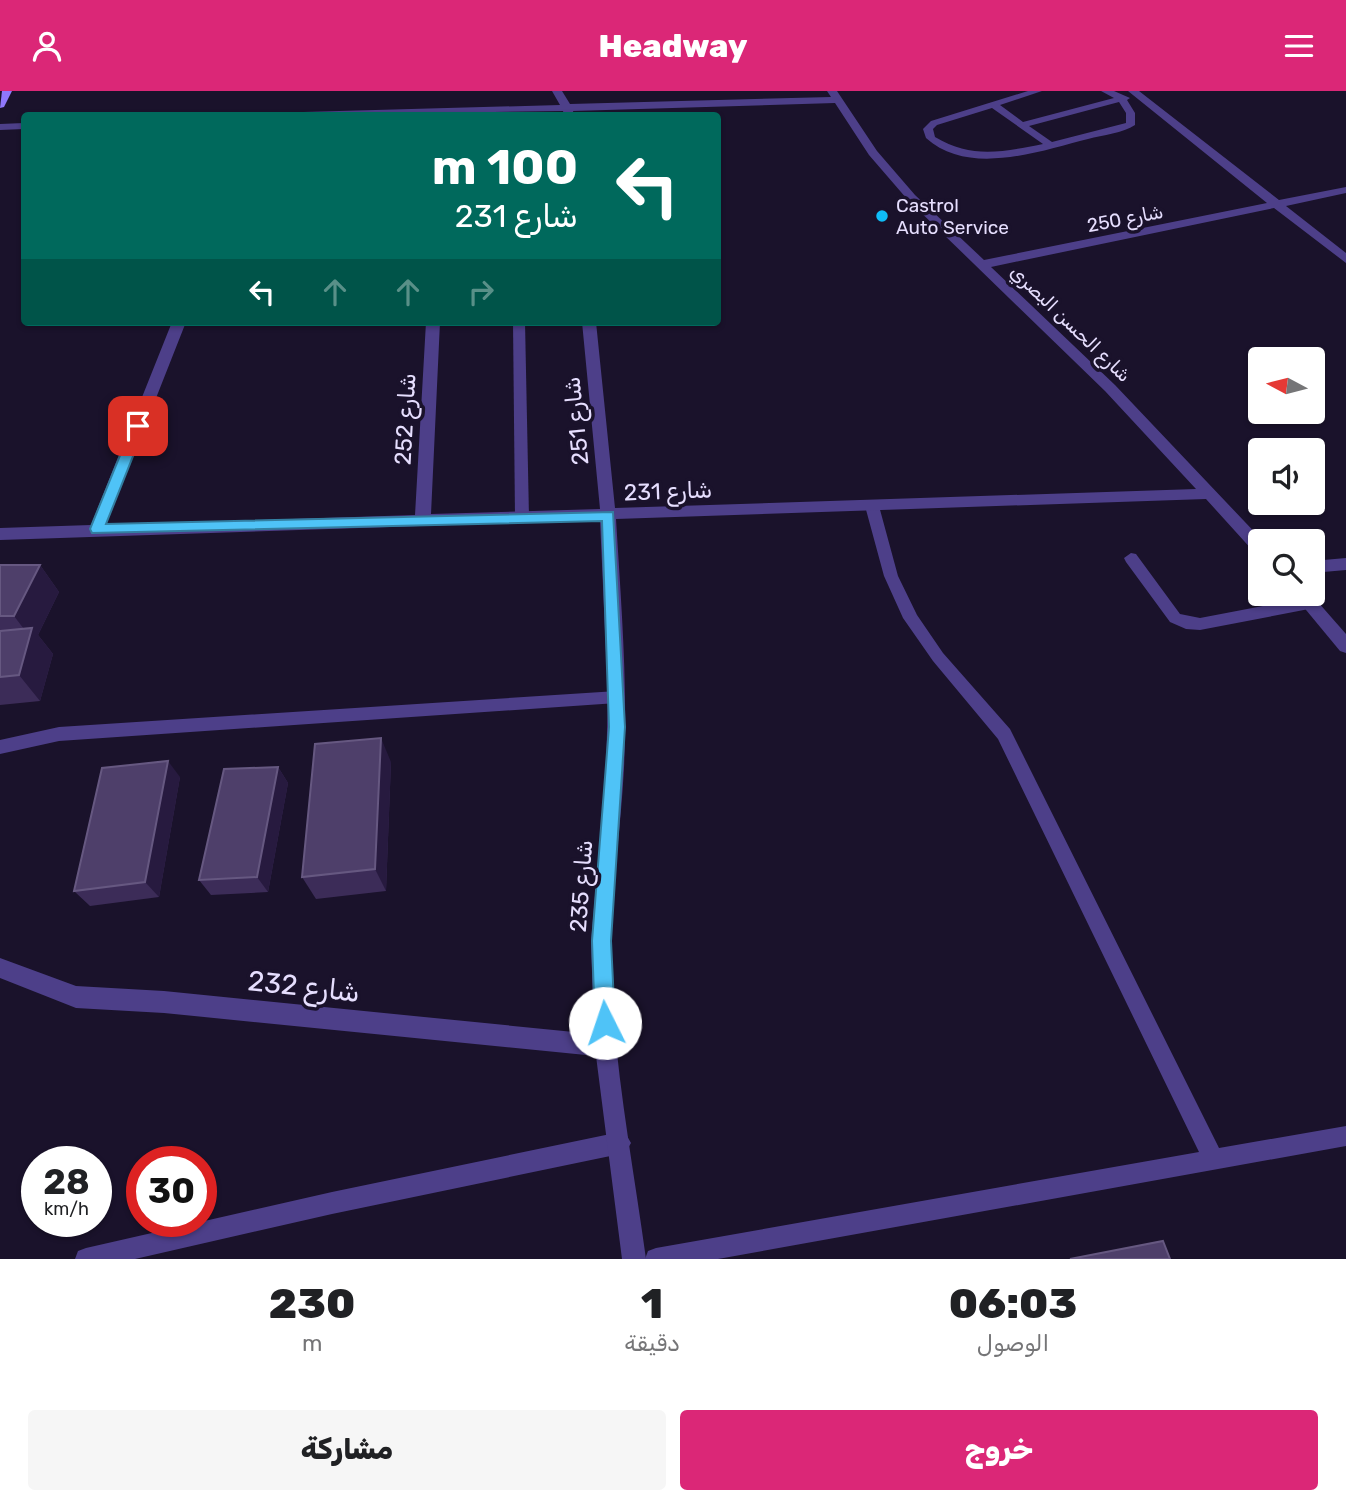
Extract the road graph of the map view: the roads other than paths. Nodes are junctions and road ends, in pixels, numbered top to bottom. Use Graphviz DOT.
graph roads {
  1 [pos="7,91"];
  2 [pos="557,91"];
  3 [pos="1037,91"];
  4 [pos="1106,91"];
  5 [pos="1135,93"];
  6 [pos="835,95"];
  7 [pos="1121,99"];
  8 [pos="992,104"];
  9 [pos="0,106"];
  10 [pos="569,112"];
  11 [pos="1023,125"];
  12 [pos="21,126"];
  13 [pos="0,127"];
  14 [pos="1049,144"];
  15 [pos="1346,190"];
  16 [pos="1276,205"];
  17 [pos="1346,259"];
  18 [pos="980,265"];
  19 [pos="177,326"];
  20 [pos="433,326"];
  21 [pos="519,326"];
  22 [pos="589,326"];
  23 [pos="1211,494"];
  24 [pos="872,506"];
  25 [pos="608,516"];
  26 [pos="523,517"];
  27 [pos="423,519"];
  28 [pos="97,529"];
  29 [pos="0,534"];
  30 [pos="1248,535"];
  31 [pos="1131,558"];
  32 [pos="1346,564"];
  33 [pos="1325,566"];
  34 [pos="1273,606"];
  35 [pos="1312,606"];
  36 [pos="1346,646"];
  37 [pos="617,697"];
  38 [pos="0,747"];
  39 [pos="0,968"];
  40 [pos="606,1046"];
  41 [pos="1346,1136"];
  42 [pos="620,1143"];
  43 [pos="1214,1160"];
  44 [pos="86,1259"];
  45 [pos="634,1259"];
  46 [pos="656,1259"];
  1 -- 9 [label="street"];
  2 -- 10 [label="street"];
  3 -- 8 [label="lane"];
  4 -- 7 [label="lane"];
  5 -- 7 [label="lane"];
  5 -- 16 [label="street"];
  6 -- 10 [label="street"];
  6 -- 18 [label="street, شارع الحسن البصري"];
  7 -- 11 [label="lane"];
  7 -- 14 [label="lane"];
  8 -- 11 [label="lane"];
  8 -- 14 [label="lane"];
  11 -- 14 [label="lane"];
  12 -- 13 [label="street"];
  15 -- 16 [label="street, شارع 250"];
  16 -- 17 [label="street"];
  16 -- 18 [label="street, شارع 250"];
  18 -- 23 [label="street, شارع الحسن البصري"];
  19 -- 28 [label="street"];
  20 -- 27 [label="street, شارع 252"];
  21 -- 26 [label="lane"];
  22 -- 25 [label="street, شارع 251"];
  23 -- 24 [label="street, شارع 231"];
  23 -- 30 [label="street, شارع الحسن البصري"];
  24 -- 25 [label="street, شارع 231"];
  24 -- 43 [label="lane"];
  25 -- 26 [label="street, شارع 231"];
  25 -- 37 [label="street, شارع 235"];
  26 -- 27 [label="street, شارع 231"];
  27 -- 28 [label="street, شارع 231"];
  28 -- 29 [label="street, شارع 231"];
  31 -- 34 [label="lane"];
  32 -- 33 [label="street"];
  35 -- 36 [label="street"];
  37 -- 38 [label="lane"];
  37 -- 40 [label="street, شارع 235"];
  39 -- 40 [label="street, شارع 232"];
  40 -- 42 [label="street, شارع 235"];
  41 -- 43 [label="lane"];
  42 -- 44 [label="lane"];
  42 -- 45 [label="street, شارع 235"];
  43 -- 46 [label="lane"];
}
